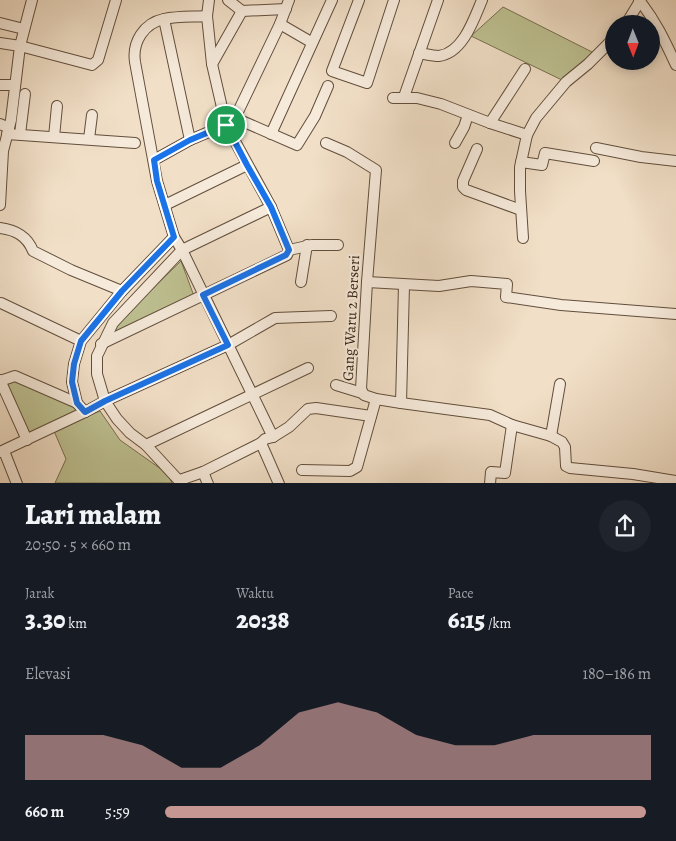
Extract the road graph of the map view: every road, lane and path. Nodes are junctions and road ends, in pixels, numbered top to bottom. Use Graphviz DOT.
graph roads {
  1 [pos="32,0"];
  2 [pos="116,0"];
  3 [pos="209,0"];
  4 [pos="228,0"];
  5 [pos="332,0"];
  6 [pos="359,0"];
  7 [pos="394,0"];
  8 [pos="438,0"];
  9 [pos="482,0"];
  10 [pos="640,0"];
  11 [pos="287,4"];
  12 [pos="242,11"];
  13 [pos="631,15"];
  14 [pos="207,16"];
  15 [pos="164,19"];
  16 [pos="0,23"];
  17 [pos="280,24"];
  18 [pos="24,29"];
  19 [pos="312,42"];
  20 [pos="0,43"];
  21 [pos="20,46"];
  22 [pos="605,47"];
  23 [pos="419,53"];
  24 [pos="212,64"];
  25 [pos="676,64"];
  26 [pos="525,69"];
  27 [pos="0,85"];
  28 [pos="15,85"];
  29 [pos="328,86"];
  30 [pos="25,94"];
  31 [pos="405,94"];
  32 [pos="392,98"];
  33 [pos="57,106"];
  34 [pos="468,115"];
  35 [pos="92,116"];
  36 [pos="235,118"];
  37 [pos="490,124"];
  38 [pos="226,125"];
  39 [pos="5,129"];
  40 [pos="20,134"];
  41 [pos="271,134"];
  42 [pos="527,135"];
  43 [pos="54,137"];
  44 [pos="89,139"];
  45 [pos="190,140"];
  46 [pos="134,143"];
  47 [pos="326,143"];
  48 [pos="456,143"];
  49 [pos="596,148"];
  50 [pos="477,149"];
  51 [pos="154,160"];
  52 [pos="594,161"];
  53 [pos="676,161"];
  54 [pos="521,162"];
  55 [pos="247,165"];
  56 [pos="1,178"];
  57 [pos="0,205"];
  58 [pos="164,205"];
  59 [pos="271,207"];
  60 [pos="521,210"];
  61 [pos="0,228"];
  62 [pos="174,237"];
  63 [pos="524,238"];
  64 [pos="338,245"];
  65 [pos="307,246"];
  66 [pos="182,250"];
  67 [pos="289,250"];
  68 [pos="301,282"];
  69 [pos="367,282"];
  70 [pos="404,285"];
  71 [pos="122,291"];
  72 [pos="203,295"];
  73 [pos="1,303"];
  74 [pos="676,314"];
  75 [pos="331,316"];
  76 [pos="81,341"];
  77 [pos="101,344"];
  78 [pos="228,345"];
  79 [pos="308,368"];
  80 [pos="0,380"];
  81 [pos="560,384"];
  82 [pos="336,385"];
  83 [pos="362,392"];
  84 [pos="252,394"];
  85 [pos="376,398"];
  86 [pos="105,401"];
  87 [pos="77,403"];
  88 [pos="400,403"];
  89 [pos="90,410"];
  90 [pos="371,416"];
  91 [pos="512,426"];
  92 [pos="551,436"];
  93 [pos="273,437"];
  94 [pos="27,440"];
  95 [pos="261,443"];
  96 [pos="146,445"];
  97 [pos="2,451"];
  98 [pos="302,470"];
  99 [pos="203,472"];
  100 [pos="676,481"];
  101 [pos="181,482"];
  102 [pos="17,483"];
  103 [pos="208,483"];
  104 [pos="279,483"];
  105 [pos="490,483"];
  1 -- 18 [label="street"];
  2 -- 21 [label="street"];
  3 -- 14 [label="street"];
  4 -- 12 [label="street"];
  5 -- 19 [label="street"];
  6 -- 7 [label="street"];
  8 -- 23 [label="street"];
  9 -- 23 [label="street"];
  10 -- 13 [label="street"];
  10 -- 25 [label="street"];
  11 -- 12 [label="street"];
  11 -- 17 [label="street"];
  12 -- 24 [label="street"];
  14 -- 15 [label="street"];
  14 -- 24 [label="street"];
  15 -- 45 [label="street"];
  15 -- 51 [label="street"];
  16 -- 18 [label="street"];
  17 -- 19 [label="street"];
  17 -- 36 [label="street"];
  18 -- 21 [label="street"];
  19 -- 41 [label="street"];
  20 -- 21 [label="street"];
  21 -- 28 [label="street"];
  22 -- 42 [label="street"];
  23 -- 31 [label="street"];
  24 -- 38 [label="street"];
  26 -- 37 [label="street"];
  27 -- 28 [label="street"];
  28 -- 39 [label="street"];
  29 -- 41 [label="street"];
  30 -- 40 [label="street"];
  32 -- 34 [label="street"];
  33 -- 43 [label="street"];
  34 -- 37 [label="street"];
  34 -- 48 [label="street"];
  35 -- 44 [label="street"];
  36 -- 38 [label="street"];
  36 -- 41 [label="street"];
  37 -- 42 [label="street"];
  38 -- 45 [label="street"];
  38 -- 55 [label="street"];
  39 -- 40 [label="street"];
  39 -- 56 [label="street"];
  40 -- 43 [label="street"];
  42 -- 54 [label="street"];
  43 -- 44 [label="street"];
  44 -- 46 [label="street"];
  45 -- 51 [label="street"];
  47 -- 69 [label="street, Gang Waru 2 Berseri"];
  49 -- 53 [label="street"];
  50 -- 60 [label="street"];
  51 -- 58 [label="street"];
  52 -- 54 [label="street"];
  54 -- 60 [label="street"];
  55 -- 58 [label="street"];
  55 -- 59 [label="street"];
  56 -- 57 [label="street"];
  58 -- 62 [label="street"];
  59 -- 66 [label="street"];
  59 -- 67 [label="street"];
  60 -- 63 [label="street"];
  61 -- 71 [label="street"];
  62 -- 66 [label="street"];
  62 -- 71 [label="street"];
  64 -- 65 [label="street"];
  65 -- 67 [label="street"];
  65 -- 68 [label="street"];
  66 -- 72 [label="street"];
  66 -- 77 [label="street"];
  67 -- 72 [label="street"];
  69 -- 70 [label="street"];
  69 -- 83 [label="street, Gang Waru 2 Berseri"];
  70 -- 74 [label="street"];
  70 -- 88 [label="street"];
  71 -- 76 [label="street"];
  72 -- 77 [label="street"];
  72 -- 78 [label="street"];
  73 -- 76 [label="street"];
  75 -- 78 [label="street"];
  76 -- 87 [label="street"];
  77 -- 86 [label="street"];
  78 -- 84 [label="street"];
  78 -- 86 [label="street"];
  79 -- 84 [label="street"];
  80 -- 87 [label="street"];
  80 -- 94 [label="street"];
  81 -- 92 [label="street"];
  82 -- 83 [label="street"];
  83 -- 85 [label="street, Gang Waru 2 Berseri"];
  84 -- 93 [label="street"];
  84 -- 96 [label="street"];
  85 -- 88 [label="street, Gang Waru 2 Berseri"];
  85 -- 90 [label="street"];
  86 -- 89 [label="street"];
  86 -- 96 [label="street"];
  87 -- 89 [label="street"];
  88 -- 91 [label="street, Gang Waru 2 Berseri"];
  89 -- 94 [label="street"];
  90 -- 93 [label="street"];
  90 -- 98 [label="street"];
  91 -- 92 [label="street, Gang Waru 2 Berseri"];
  91 -- 105 [label="street"];
  92 -- 100 [label="street"];
  93 -- 95 [label="street"];
  94 -- 97 [label="street"];
  95 -- 99 [label="street"];
  95 -- 104 [label="street"];
  96 -- 101 [label="street"];
  97 -- 102 [label="street"];
  99 -- 101 [label="street"];
  99 -- 103 [label="street"];
}
